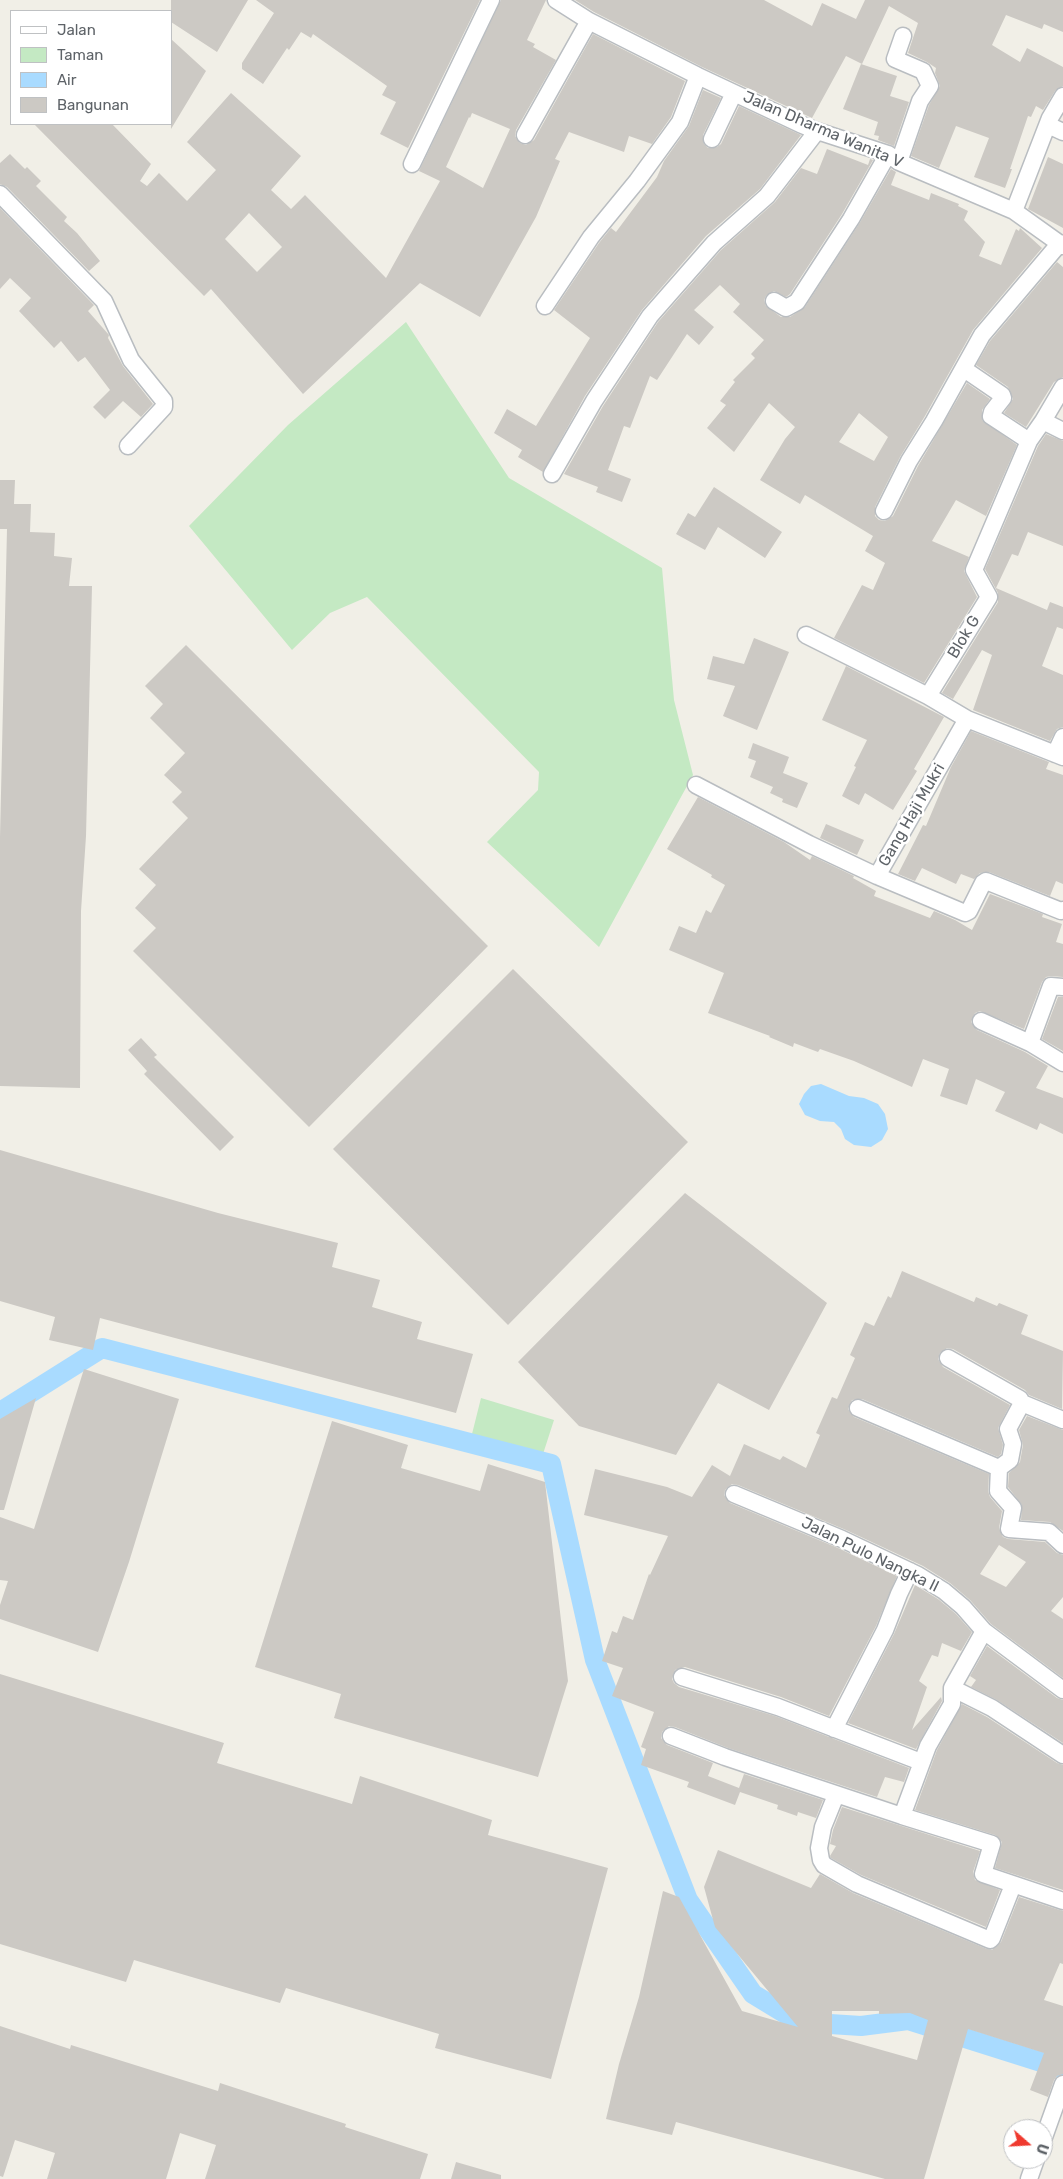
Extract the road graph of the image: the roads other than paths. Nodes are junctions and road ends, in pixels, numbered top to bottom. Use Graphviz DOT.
graph roads {
  1 [pos="491,0"];
  2 [pos="564,2"];
  3 [pos="589,21"];
  4 [pos="903,36"];
  5 [pos="698,76"];
  6 [pos="734,93"];
  7 [pos="1063,96"];
  8 [pos="1048,125"];
  9 [pos="817,131"];
  10 [pos="1063,132"];
  11 [pos="525,135"];
  12 [pos="712,139"];
  13 [pos="893,158"];
  14 [pos="412,164"];
  15 [pos="0,194"];
  16 [pos="1014,211"];
  17 [pos="1062,244"];
  18 [pos="774,301"];
  19 [pos="545,306"];
  20 [pos="964,369"];
  21 [pos="1063,387"];
  22 [pos="1043,421"];
  23 [pos="1063,431"];
  24 [pos="1029,440"];
  25 [pos="128,446"];
  26 [pos="552,474"];
  27 [pos="884,511"];
  28 [pos="806,634"];
  29 [pos="928,696"];
  30 [pos="966,719"];
  31 [pos="1063,737"];
  32 [pos="1059,755"];
  33 [pos="696,785"];
  34 [pos="877,876"];
  35 [pos="1063,910"];
  36 [pos="1063,987"];
  37 [pos="981,1021"];
  38 [pos="1030,1043"];
  39 [pos="1063,1063"];
  40 [pos="948,1358"];
  41 [pos="1022,1403"];
  42 [pos="858,1408"];
  43 [pos="1063,1420"];
  44 [pos="999,1468"];
  45 [pos="734,1494"];
  46 [pos="1063,1545"];
  47 [pos="910,1571"];
  48 [pos="984,1631"];
  49 [pos="682,1677"];
  50 [pos="952,1688"];
  51 [pos="1063,1690"];
  52 [pos="834,1729"];
  53 [pos="671,1736"];
  54 [pos="1063,1755"];
  55 [pos="922,1762"];
  56 [pos="836,1794"];
  57 [pos="902,1816"];
  58 [pos="1013,1885"];
  59 [pos="1063,1901"];
  60 [pos="1063,2084"];
  61 [pos="1050,2119"];
  1 -- 14 [label="street"];
  2 -- 3 [label="street, Jalan Dharma Wanita V"];
  3 -- 5 [label="street, Jalan Dharma Wanita V"];
  3 -- 11 [label="street"];
  4 -- 13 [label="street"];
  5 -- 6 [label="street, Jalan Dharma Wanita V"];
  5 -- 19 [label="street"];
  6 -- 9 [label="street, Jalan Dharma Wanita V"];
  6 -- 12 [label="street"];
  7 -- 8 [label="street"];
  8 -- 10 [label="street"];
  8 -- 16 [label="street"];
  9 -- 13 [label="street, Jalan Dharma Wanita V"];
  9 -- 26 [label="street"];
  13 -- 16 [label="street, Jalan Dharma Wanita V"];
  13 -- 18 [label="street"];
  15 -- 25 [label="street"];
  16 -- 17 [label="street, Jalan Dharma Wanita V"];
  17 -- 20 [label="street"];
  20 -- 24 [label="street"];
  20 -- 27 [label="street"];
  21 -- 22 [label="street"];
  22 -- 23 [label="street"];
  22 -- 24 [label="street"];
  24 -- 29 [label="street, Blok G"];
  28 -- 29 [label="street"];
  29 -- 30 [label="street"];
  30 -- 32 [label="street"];
  30 -- 34 [label="street, Gang Haji Mukri"];
  31 -- 32 [label="street"];
  33 -- 34 [label="street"];
  34 -- 35 [label="street, Gang Haji Mukri"];
  36 -- 38 [label="street"];
  37 -- 38 [label="street"];
  38 -- 39 [label="street"];
  40 -- 41 [label="street"];
  41 -- 43 [label="street"];
  41 -- 44 [label="street"];
  42 -- 44 [label="street"];
  44 -- 46 [label="street"];
  45 -- 47 [label="street, Jalan Pulo Nangka II"];
  47 -- 48 [label="street, Jalan Pulo Nangka II"];
  47 -- 52 [label="street"];
  48 -- 50 [label="street"];
  48 -- 51 [label="street, Jalan Pulo Nangka II"];
  49 -- 52 [label="street"];
  50 -- 54 [label="street"];
  50 -- 55 [label="street"];
  52 -- 55 [label="street"];
  53 -- 56 [label="street"];
  55 -- 57 [label="street"];
  56 -- 57 [label="street"];
  56 -- 58 [label="street"];
  57 -- 58 [label="street"];
  58 -- 59 [label="street"];
  60 -- 61 [label="street"];
}
